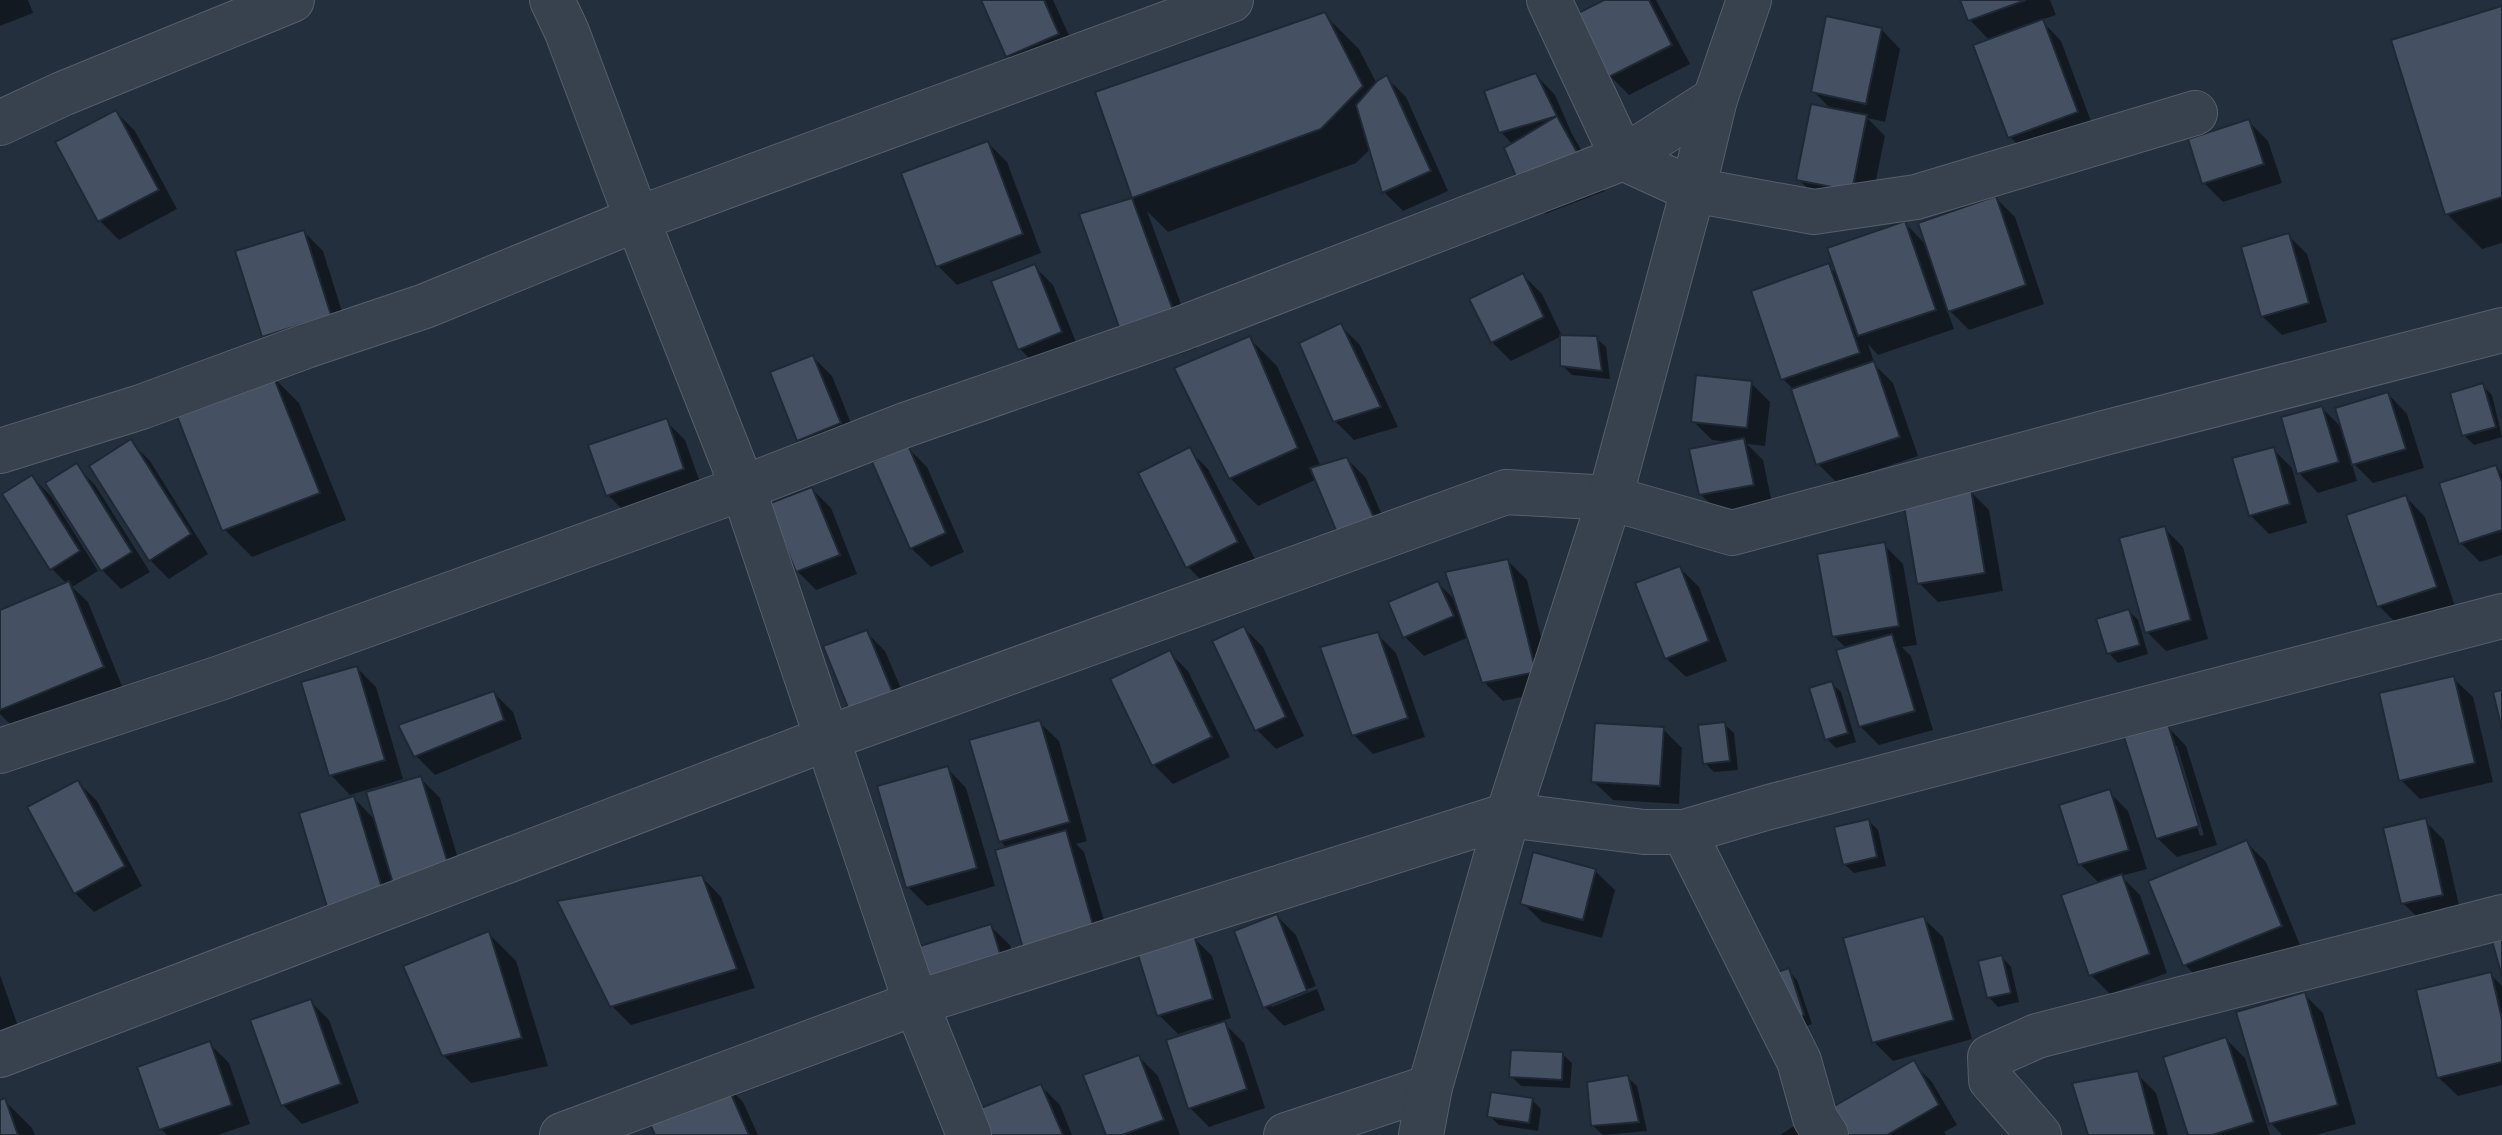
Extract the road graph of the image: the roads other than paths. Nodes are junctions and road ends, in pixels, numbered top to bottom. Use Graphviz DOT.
graph roads {
  1 [pos="292,0"];
  2 [pos="552,0"];
  3 [pos="1231,0"];
  4 [pos="1549,0"];
  5 [pos="1749,0"];
  6 [pos="1715,99"];
  7 [pos="2195,113"];
  8 [pos="0,123"];
  9 [pos="1623,158"];
  10 [pos="1693,190"];
  11 [pos="637,219"];
  12 [pos="2502,330"];
  13 [pos="0,451"];
  14 [pos="743,488"];
  15 [pos="1610,498"];
  16 [pos="2502,616"];
  17 [pos="828,738"];
  18 [pos="0,751"];
  19 [pos="1508,815"];
  20 [pos="1684,832"];
  21 [pos="2502,917"];
  22 [pos="916,1003"];
  23 [pos="0,1055"];
  24 [pos="1430,1087"];
  25 [pos="562,1135"];
  26 [pos="969,1135"];
  27 [pos="1286,1135"];
  28 [pos="1421,1135"];
  29 [pos="1826,1135"];
  30 [pos="2039,1135"];
  1 -- 8 [label="street"];
  2 -- 11 [label="street"];
  3 -- 11 [label="street"];
  4 -- 9 [label="street"];
  5 -- 6 [label="street"];
  6 -- 9 [label="street"];
  6 -- 10 [label="street"];
  7 -- 10 [label="street"];
  9 -- 10 [label="street"];
  9 -- 14 [label="street"];
  10 -- 15 [label="street"];
  11 -- 13 [label="street"];
  11 -- 14 [label="street"];
  12 -- 15 [label="street"];
  14 -- 17 [label="street"];
  14 -- 18 [label="street"];
  15 -- 17 [label="street"];
  15 -- 19 [label="street"];
  16 -- 20 [label="street"];
  17 -- 22 [label="street"];
  17 -- 23 [label="street"];
  19 -- 20 [label="street"];
  19 -- 22 [label="street"];
  19 -- 24 [label="street"];
  20 -- 29 [label="street"];
  21 -- 30 [label="street"];
  22 -- 25 [label="street"];
  22 -- 26 [label="street"];
  24 -- 27 [label="street"];
  24 -- 28 [label="street"];
}
